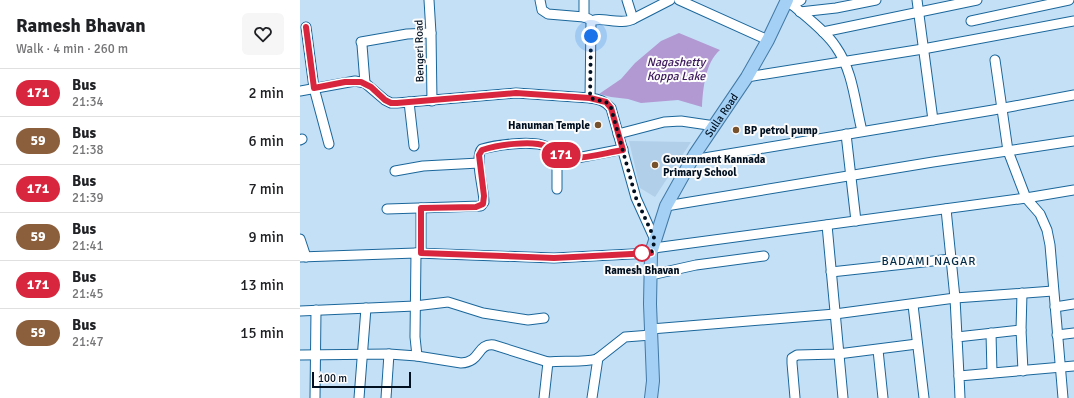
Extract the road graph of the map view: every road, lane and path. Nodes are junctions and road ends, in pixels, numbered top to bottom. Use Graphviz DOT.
graph roads {
  1 [pos="429,0"];
  2 [pos="540,0"];
  3 [pos="584,0"];
  4 [pos="627,0"];
  5 [pos="670,0"];
  6 [pos="679,0"];
  7 [pos="801,0"];
  8 [pos="876,0"];
  9 [pos="917,0"];
  10 [pos="977,0"];
  11 [pos="1069,0"];
  12 [pos="789,2"];
  13 [pos="800,12"];
  14 [pos="918,12"];
  15 [pos="588,19"];
  16 [pos="632,19"];
  17 [pos="971,21"];
  18 [pos="1074,21"];
  19 [pos="306,27"];
  20 [pos="823,32"];
  21 [pos="431,33"];
  22 [pos="768,40"];
  23 [pos="923,49"];
  24 [pos="995,60"];
  25 [pos="844,61"];
  26 [pos="747,77"];
  27 [pos="365,83"];
  28 [pos="314,88"];
  29 [pos="300,91"];
  30 [pos="1074,95"];
  31 [pos="590,98"];
  32 [pos="432,101"];
  33 [pos="409,102"];
  34 [pos="1002,108"];
  35 [pos="934,120"];
  36 [pos="714,126"];
  37 [pos="862,131"];
  38 [pos="618,134"];
  39 [pos="846,134"];
  40 [pos="1074,141"];
  41 [pos="329,144"];
  42 [pos="414,146"];
  43 [pos="623,150"];
  44 [pos="1008,151"];
  45 [pos="561,154"];
  46 [pos="692,160"];
  47 [pos="479,163"];
  48 [pos="395,171"];
  49 [pos="851,176"];
  50 [pos="557,189"];
  51 [pos="1074,190"];
  52 [pos="1026,198"];
  53 [pos="666,206"];
  54 [pos="421,208"];
  55 [pos="388,209"];
  56 [pos="946,209"];
  57 [pos="856,221"];
  58 [pos="827,225"];
  59 [pos="300,239"];
  60 [pos="653,247"];
  61 [pos="419,253"];
  62 [pos="764,256"];
  63 [pos="303,257"];
  64 [pos="951,259"];
  65 [pos="831,272"];
  66 [pos="651,275"];
  67 [pos="1053,291"];
  68 [pos="1022,293"];
  69 [pos="955,298"];
  70 [pos="1074,304"];
  71 [pos="913,305"];
  72 [pos="415,306"];
  73 [pos="1055,307"];
  74 [pos="366,308"];
  75 [pos="316,310"];
  76 [pos="300,311"];
  77 [pos="835,314"];
  78 [pos="544,318"];
  79 [pos="1021,330"];
  80 [pos="651,332"];
  81 [pos="990,333"];
  82 [pos="1074,333"];
  83 [pos="1057,335"];
  84 [pos="957,336"];
  85 [pos="917,344"];
  86 [pos="878,350"];
  87 [pos="389,354"];
  88 [pos="838,354"];
  89 [pos="300,355"];
  90 [pos="315,355"];
  91 [pos="363,355"];
  92 [pos="417,356"];
  93 [pos="598,358"];
  94 [pos="548,362"];
  95 [pos="1074,366"];
  96 [pos="1060,368"];
  97 [pos="1023,371"];
  98 [pos="992,373"];
  99 [pos="959,376"];
  100 [pos="315,398"];
  101 [pos="359,398"];
  102 [pos="386,398"];
  103 [pos="544,398"];
  104 [pos="592,398"];
  105 [pos="651,398"];
  106 [pos="795,398"];
  107 [pos="843,398"];
  108 [pos="883,398"];
  109 [pos="924,398"];
  110 [pos="960,398"];
  111 [pos="1063,398"];
  1 -- 21 [label="street, Bengeri Road"];
  2 -- 15 [label="street"];
  3 -- 15 [label="street"];
  4 -- 16 [label="street"];
  5 -- 16 [label="street"];
  6 -- 22 [label="street"];
  7 -- 12 [label="street"];
  8 -- 13 [label="street"];
  9 -- 14 [label="street"];
  10 -- 14 [label="street"];
  11 -- 17 [label="street"];
  12 -- 13 [label="street"];
  12 -- 22 [label="main road, Sulla Road"];
  13 -- 20 [label="street"];
  14 -- 20 [label="street"];
  14 -- 23 [label="street"];
  15 -- 16 [label="street"];
  15 -- 31 [label="street"];
  18 -- 23 [label="street"];
  19 -- 28 [label="street"];
  20 -- 25 [label="street"];
  21 -- 27 [label="street"];
  21 -- 32 [label="street, Bengeri Road"];
  22 -- 26 [label="main road, Sulla Road"];
  23 -- 25 [label="street"];
  23 -- 35 [label="street"];
  24 -- 34 [label="street"];
  25 -- 26 [label="street"];
  25 -- 37 [label="street"];
  26 -- 36 [label="main road, Sulla Road"];
  27 -- 28 [label="street"];
  27 -- 33 [label="street"];
  28 -- 29 [label="street"];
  28 -- 41 [label="street"];
  30 -- 34 [label="street"];
  31 -- 32 [label="street"];
  31 -- 38 [label="street"];
  32 -- 33 [label="street"];
  33 -- 42 [label="street"];
  34 -- 35 [label="street"];
  34 -- 44 [label="street"];
  35 -- 37 [label="street"];
  36 -- 38 [label="street"];
  36 -- 46 [label="main road, Sulla Road"];
  37 -- 39 [label="street"];
  38 -- 43 [label="street"];
  39 -- 46 [label="street"];
  39 -- 49 [label="street"];
  40 -- 44 [label="street"];
  43 -- 45 [label="street"];
  43 -- 60 [label="street"];
  44 -- 49 [label="street"];
  44 -- 52 [label="street"];
  45 -- 47 [label="street"];
  45 -- 50 [label="street"];
  46 -- 53 [label="main road, Sulla Road"];
  47 -- 48 [label="street"];
  47 -- 54 [label="street"];
  49 -- 53 [label="street"];
  49 -- 57 [label="street"];
  51 -- 52 [label="street"];
  52 -- 56 [label="street"];
  52 -- 67 [label="street"];
  53 -- 60 [label="main road, Sulla Road"];
  54 -- 55 [label="street"];
  54 -- 61 [label="street"];
  56 -- 57 [label="street"];
  56 -- 64 [label="street"];
  57 -- 58 [label="street"];
  58 -- 60 [label="street"];
  58 -- 65 [label="street"];
  59 -- 63 [label="street"];
  60 -- 61 [label="street"];
  60 -- 66 [label="main road, Sulla Road"];
  61 -- 63 [label="street"];
  61 -- 72 [label="street"];
  62 -- 66 [label="street"];
  64 -- 65 [label="street"];
  64 -- 69 [label="street"];
  65 -- 77 [label="street"];
  66 -- 80 [label="main road, Sulla Road"];
  67 -- 68 [label="street"];
  67 -- 73 [label="street"];
  68 -- 69 [label="street"];
  68 -- 79 [label="street"];
  69 -- 71 [label="street"];
  69 -- 84 [label="street"];
  70 -- 73 [label="street"];
  71 -- 77 [label="street"];
  71 -- 85 [label="street"];
  72 -- 74 [label="street"];
  72 -- 78 [label="street"];
  72 -- 92 [label="street"];
  73 -- 83 [label="street"];
  74 -- 75 [label="street"];
  74 -- 91 [label="street"];
  75 -- 76 [label="street"];
  75 -- 90 [label="street"];
  77 -- 80 [label="street"];
  77 -- 88 [label="street"];
  79 -- 81 [label="street"];
  79 -- 97 [label="street"];
  80 -- 93 [label="street"];
  80 -- 105 [label="main road, Sulla Road"];
  81 -- 84 [label="street"];
  81 -- 98 [label="street"];
  82 -- 83 [label="street"];
  83 -- 96 [label="street"];
  84 -- 99 [label="street"];
  85 -- 86 [label="street"];
  85 -- 109 [label="street"];
  86 -- 88 [label="street"];
  86 -- 108 [label="street"];
  87 -- 91 [label="street"];
  87 -- 92 [label="street"];
  87 -- 102 [label="street"];
  88 -- 106 [label="street"];
  88 -- 107 [label="street"];
  89 -- 90 [label="street"];
  90 -- 91 [label="street"];
  90 -- 100 [label="street"];
  91 -- 101 [label="street"];
  92 -- 94 [label="street"];
  93 -- 94 [label="street"];
  93 -- 104 [label="street"];
  94 -- 103 [label="street"];
  95 -- 96 [label="street"];
  96 -- 97 [label="street"];
  96 -- 111 [label="street"];
  97 -- 98 [label="street"];
  98 -- 99 [label="street"];
  99 -- 110 [label="street"];
}
